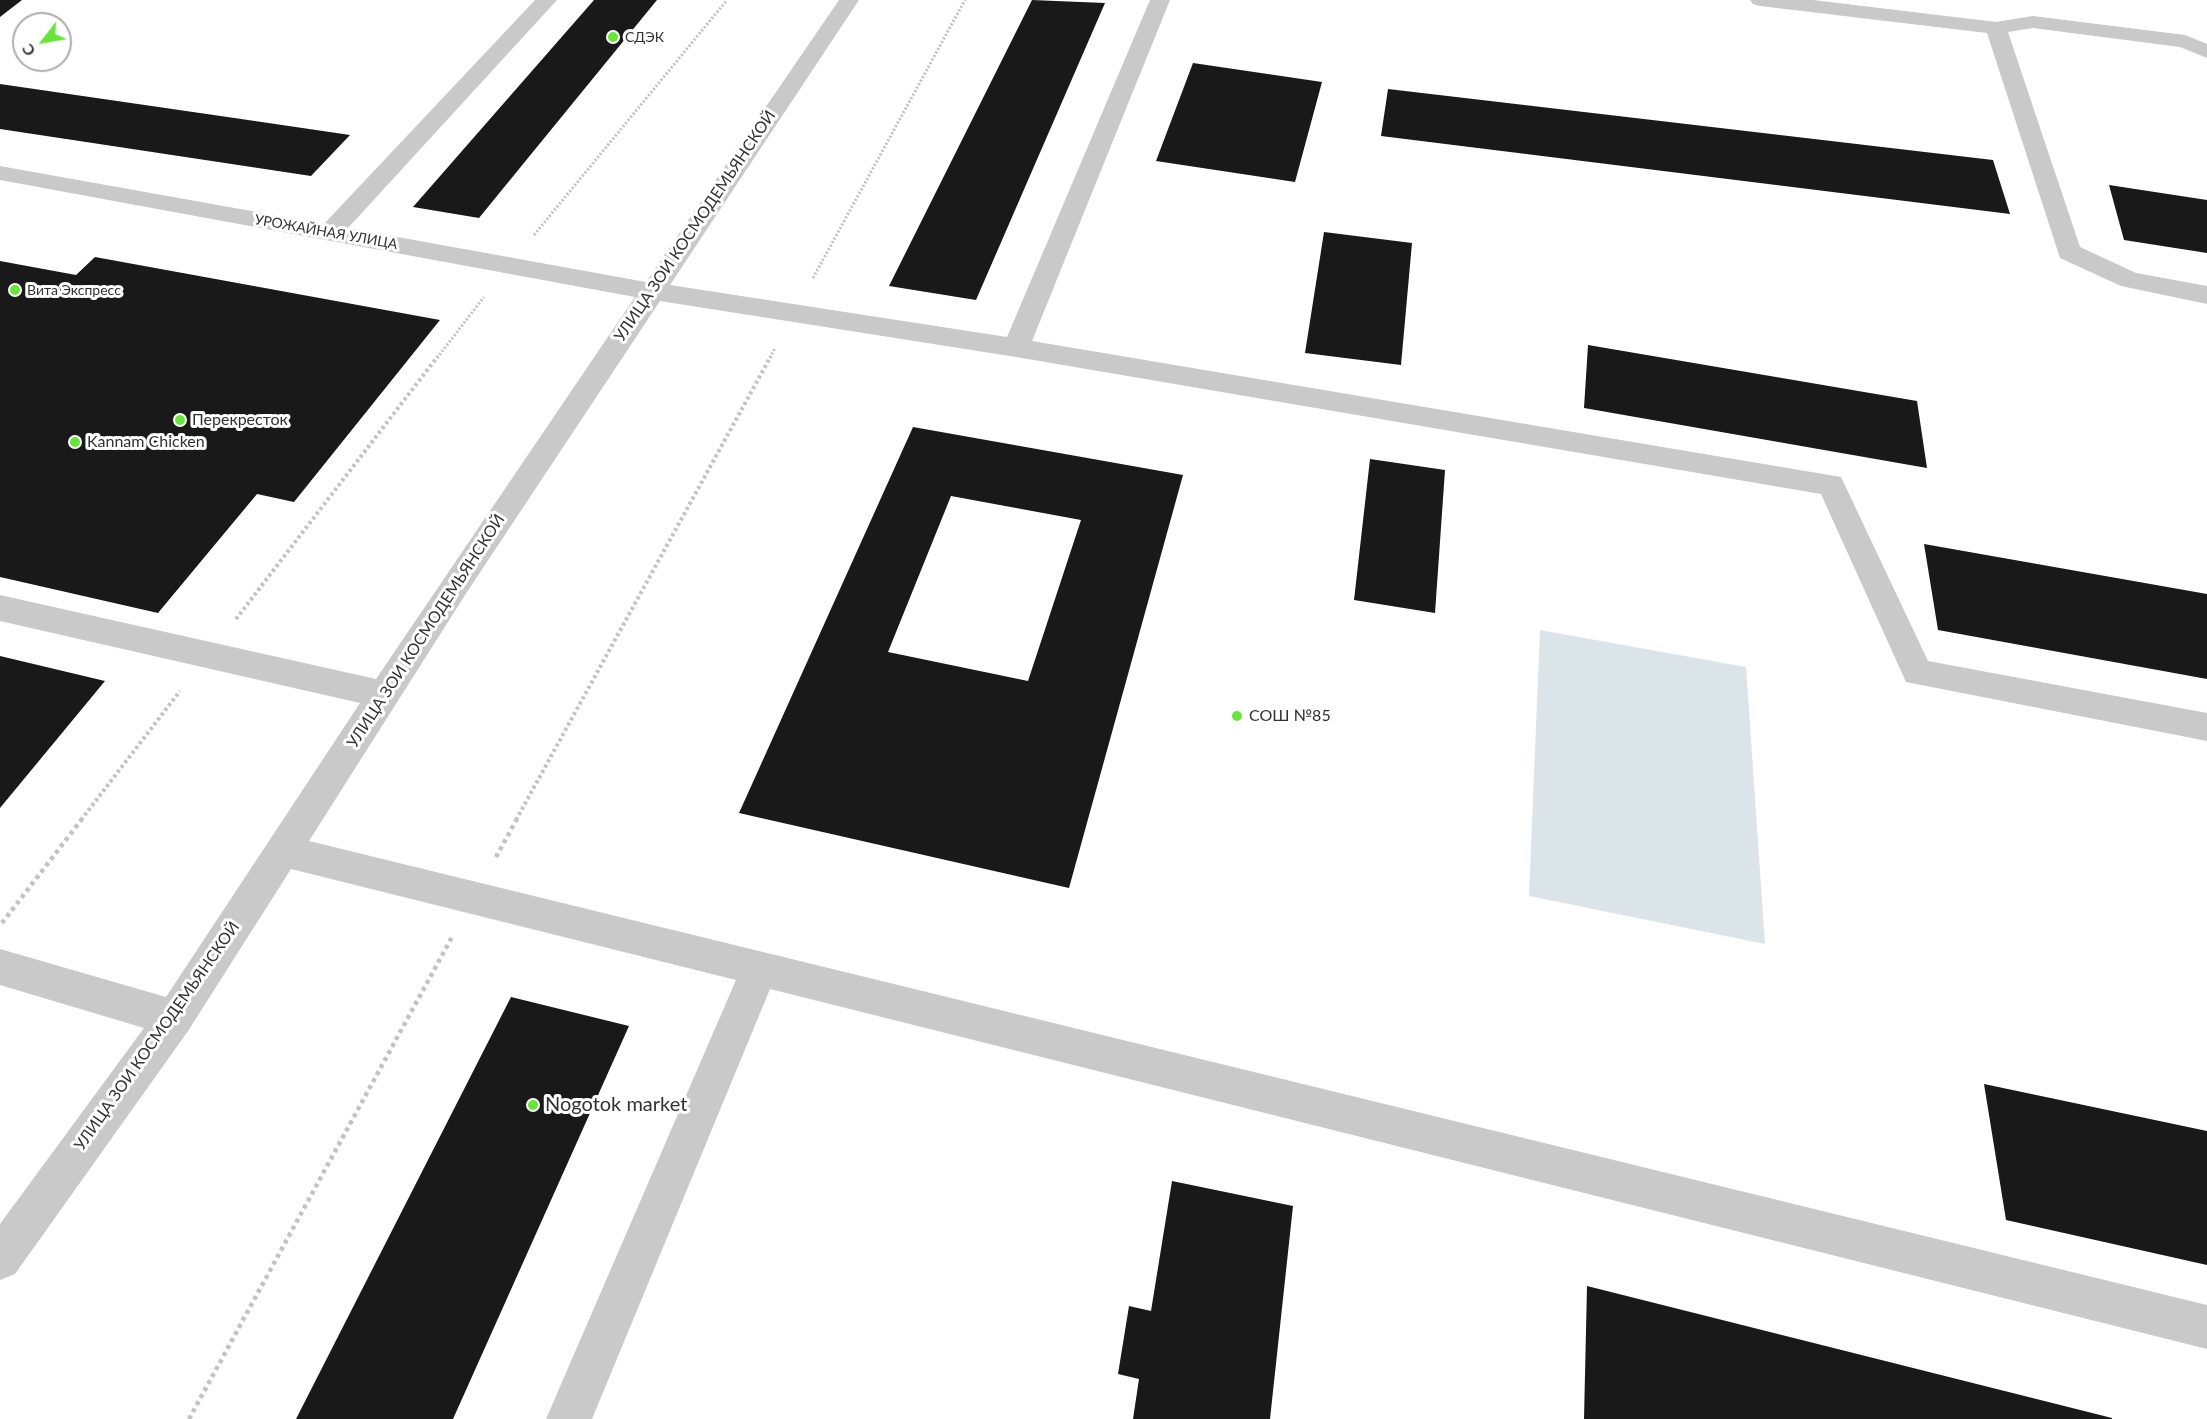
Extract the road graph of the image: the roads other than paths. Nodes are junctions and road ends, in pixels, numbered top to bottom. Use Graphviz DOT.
graph roads {
  1 [pos="547,0"];
  2 [pos="849,0"];
  3 [pos="1160,0"];
  4 [pos="1760,0"];
  5 [pos="2026,0"];
  6 [pos="2033,22"];
  7 [pos="1996,28"];
  8 [pos="2207,52"];
  9 [pos="0,173"];
  10 [pos="329,232"];
  11 [pos="651,291"];
  12 [pos="2207,294"];
  13 [pos="1016,348"];
  14 [pos="0,608"];
  15 [pos="385,695"];
  16 [pos="2207,727"];
  17 [pos="284,851"];
  18 [pos="0,968"];
  19 [pos="760,969"];
  20 [pos="174,1018"];
  21 [pos="0,1259"];
  22 [pos="2207,1327"];
  23 [pos="569,1419"];
  1 -- 10 [label="street"];
  2 -- 11 [label="street, УЛИЦА ЗОИ КОСМОДЕМЬЯНСКОЙ"];
  3 -- 13 [label="street"];
  4 -- 7 [label="street"];
  5 -- 6 [label="street"];
  6 -- 7 [label="street"];
  6 -- 8 [label="street"];
  7 -- 12 [label="street"];
  9 -- 10 [label="street, УРОЖАЙНАЯ УЛИЦА"];
  10 -- 11 [label="street, УРОЖАЙНАЯ УЛИЦА"];
  11 -- 13 [label="street, УРОЖАЙНАЯ УЛИЦА"];
  11 -- 15 [label="street, УЛИЦА ЗОИ КОСМОДЕМЬЯНСКОЙ"];
  13 -- 16 [label="street, УРОЖАЙНАЯ УЛИЦА"];
  14 -- 15 [label="street"];
  15 -- 17 [label="street, УЛИЦА ЗОИ КОСМОДЕМЬЯНСКОЙ"];
  17 -- 19 [label="street"];
  17 -- 20 [label="street, УЛИЦА ЗОИ КОСМОДЕМЬЯНСКОЙ"];
  18 -- 20 [label="street"];
  19 -- 22 [label="street"];
  19 -- 23 [label="street"];
  20 -- 21 [label="street, УЛИЦА ЗОИ КОСМОДЕМЬЯНСКОЙ"];
}
